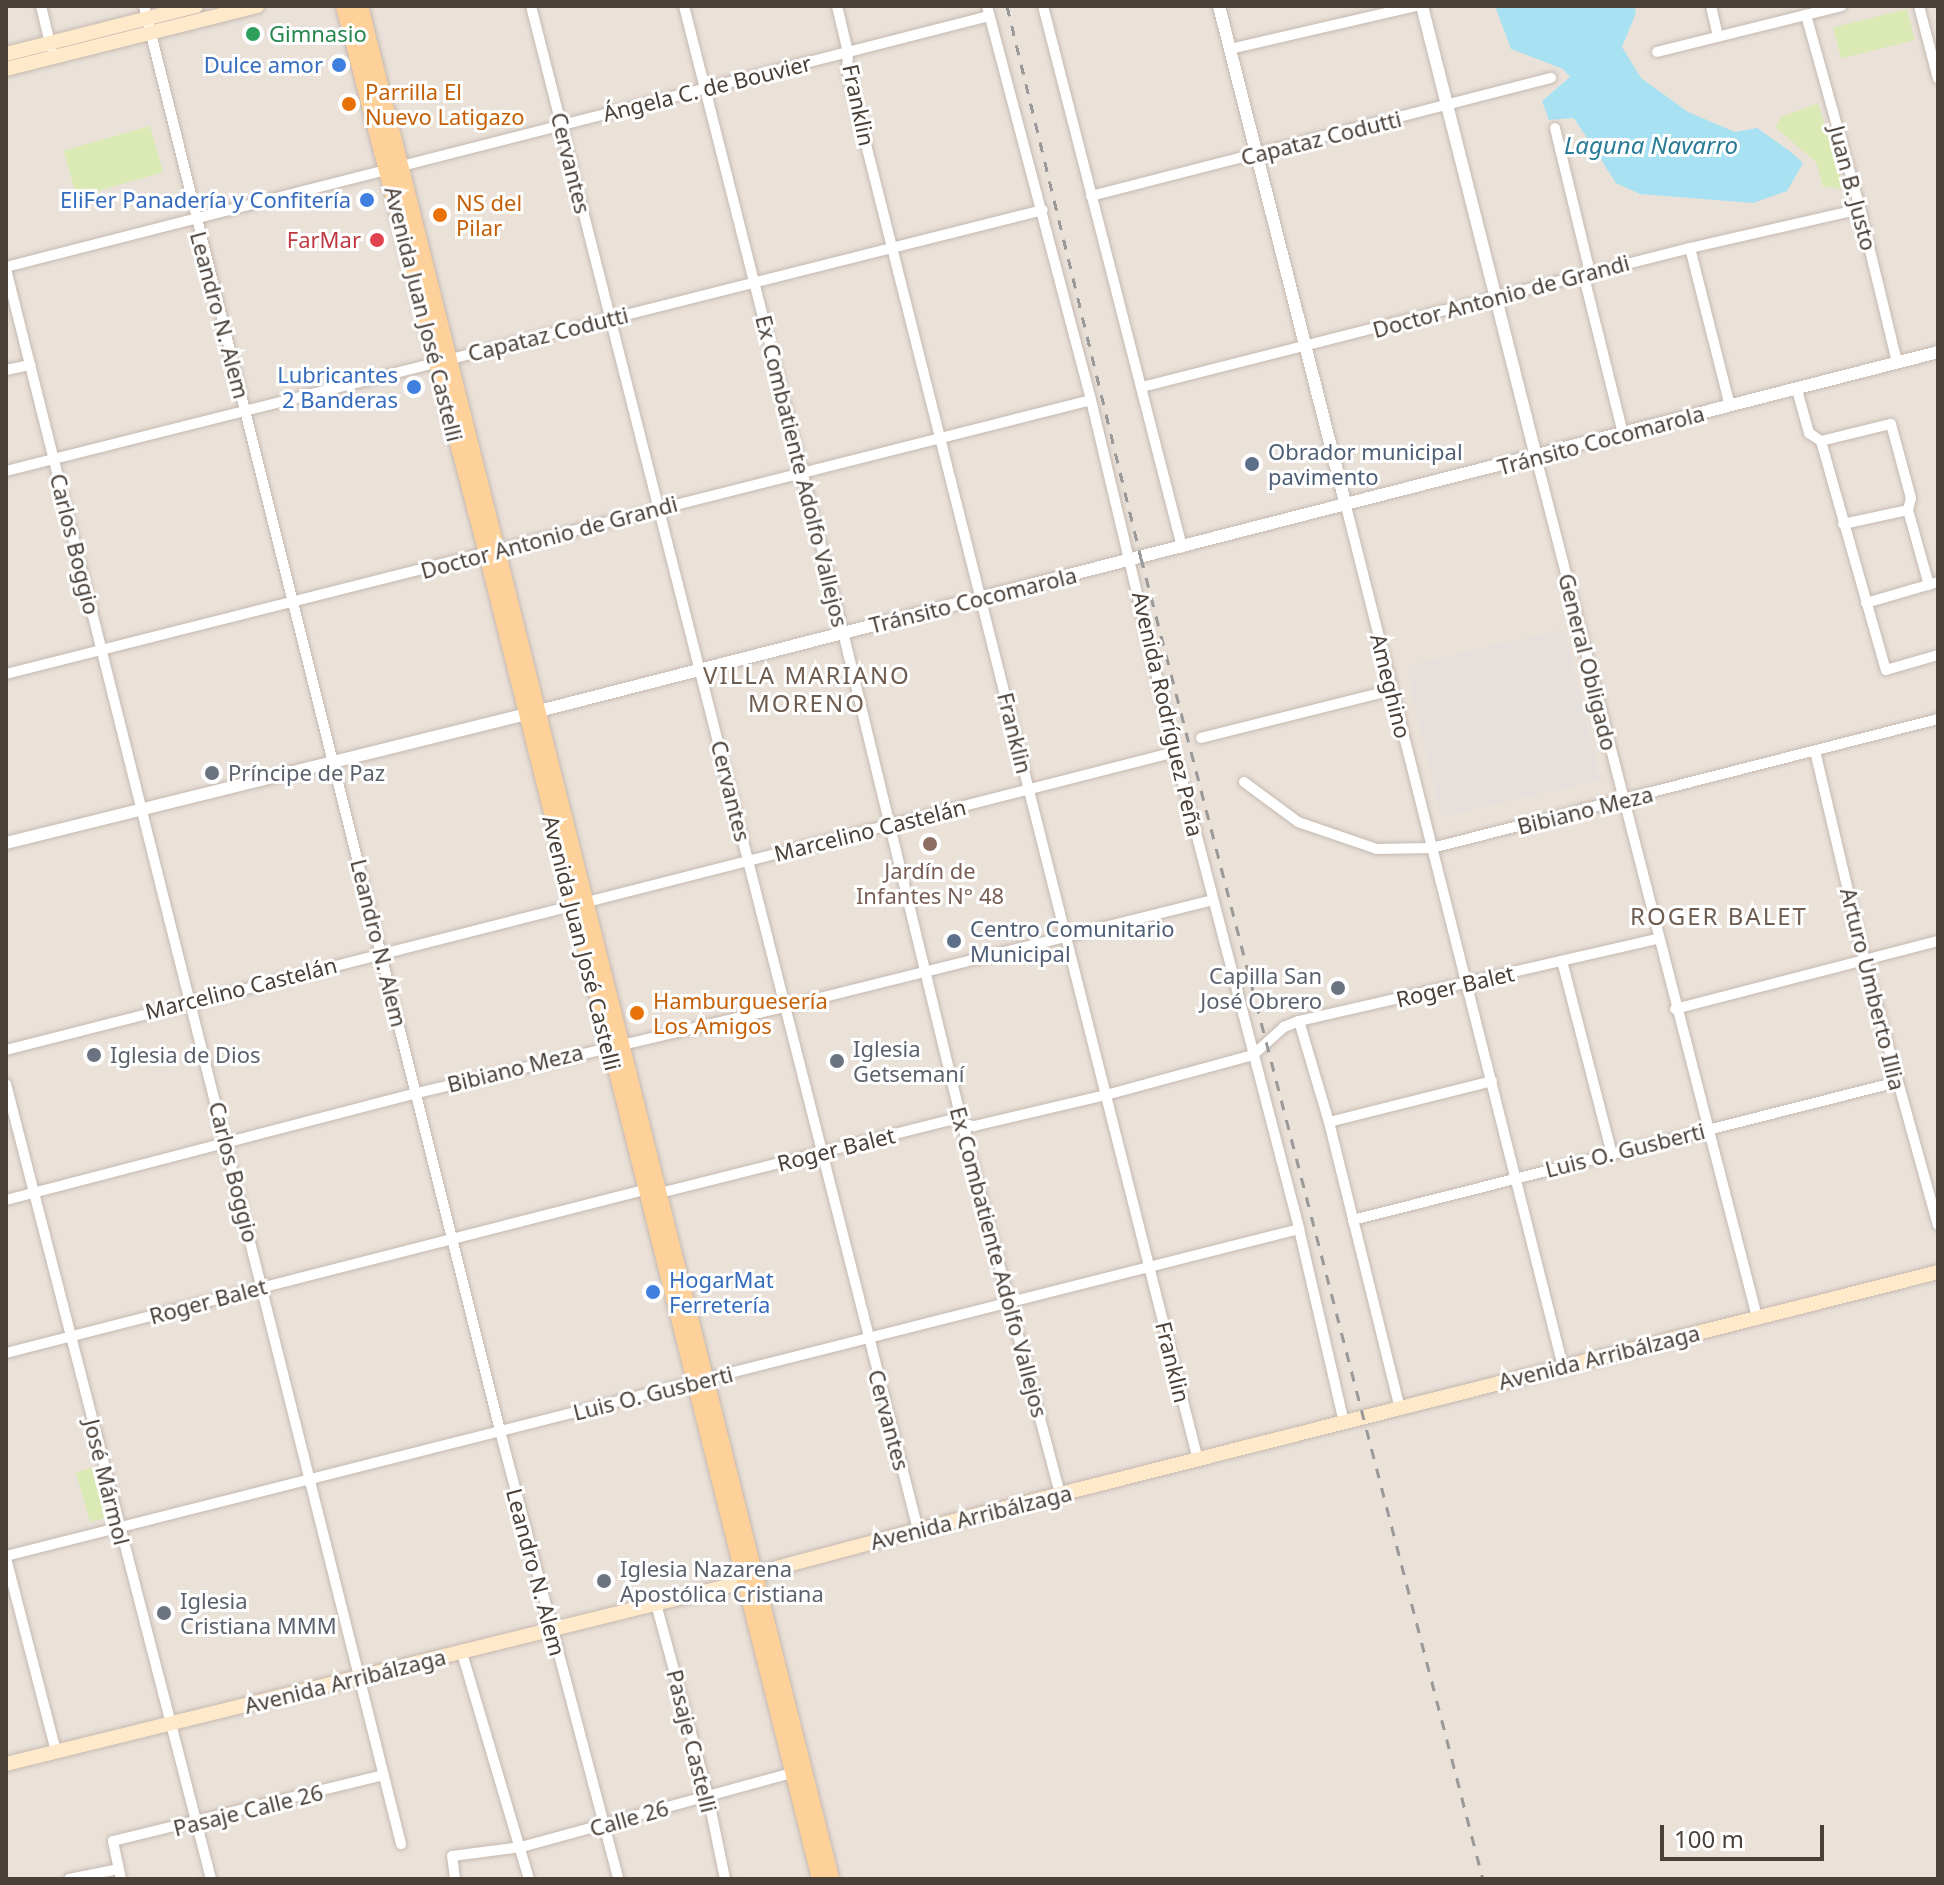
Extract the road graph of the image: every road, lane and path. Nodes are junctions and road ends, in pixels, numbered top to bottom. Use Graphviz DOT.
graph roads {
  1 [pos="41,6"];
  2 [pos="196,6"];
  3 [pos="344,6"];
  4 [pos="360,6"];
  5 [pos="531,6"];
  6 [pos="684,6"];
  7 [pos="837,6"];
  8 [pos="1043,6"];
  9 [pos="1219,6"];
  10 [pos="1419,6"];
  11 [pos="1711,6"];
  12 [pos="1841,6"];
  13 [pos="1919,6"];
  14 [pos="248,7"];
  15 [pos="988,11"];
  16 [pos="1806,15"];
  17 [pos="146,19"];
  18 [pos="1718,36"];
  19 [pos="1230,49"];
  20 [pos="52,50"];
  21 [pos="848,52"];
  22 [pos="1657,52"];
  23 [pos="6,54"];
  24 [pos="6,69"];
  25 [pos="1551,78"];
  26 [pos="1938,79"];
  27 [pos="705,90"];
  28 [pos="1448,106"];
  29 [pos="561,126"];
  30 [pos="1555,128"];
  31 [pos="1257,153"];
  32 [pos="394,168"];
  33 [pos="1091,196"];
  34 [pos="1860,209"];
  35 [pos="1043,210"];
  36 [pos="195,217"];
  37 [pos="894,248"];
  38 [pos="1690,248"];
  39 [pos="6,268"];
  40 [pos="1587,273"];
  41 [pos="755,282"];
  42 [pos="1498,298"];
  43 [pos="611,319"];
  44 [pos="1306,347"];
  45 [pos="1938,352"];
  46 [pos="442,360"];
  47 [pos="1897,362"];
  48 [pos="30,365"];
  49 [pos="6,370"];
  50 [pos="1142,387"];
  51 [pos="1797,390"];
  52 [pos="1091,400"];
  53 [pos="1730,406"];
  54 [pos="245,411"];
  55 [pos="1623,433"];
  56 [pos="941,438"];
  57 [pos="1821,441"];
  58 [pos="1536,457"];
  59 [pos="54,458"];
  60 [pos="6,471"];
  61 [pos="800,473"];
  62 [pos="1346,506"];
  63 [pos="658,508"];
  64 [pos="1908,510"];
  65 [pos="1843,524"];
  66 [pos="1182,547"];
  67 [pos="493,552"];
  68 [pos="1131,560"];
  69 [pos="1933,583"];
  70 [pos="982,597"];
  71 [pos="293,603"];
  72 [pos="1866,603"];
  73 [pos="843,632"];
  74 [pos="101,650"];
  75 [pos="1938,655"];
  76 [pos="700,668"];
  77 [pos="6,674"];
  78 [pos="1392,690"];
  79 [pos="532,713"];
  80 [pos="1938,719"];
  81 [pos="1201,738"];
  82 [pos="1815,751"];
  83 [pos="1175,752"];
  84 [pos="331,761"];
  85 [pos="1244,782"];
  86 [pos="1029,790"];
  87 [pos="1624,801"];
  88 [pos="142,809"];
  89 [pos="890,825"];
  90 [pos="6,843"];
  91 [pos="1432,848"];
  92 [pos="748,860"];
  93 [pos="1213,900"];
  94 [pos="580,903"];
  95 [pos="1068,936"];
  96 [pos="1658,939"];
  97 [pos="1938,941"];
  98 [pos="381,951"];
  99 [pos="1864,959"];
  100 [pos="1562,961"];
  101 [pos="926,972"];
  102 [pos="1467,983"];
  103 [pos="192,1001"];
  104 [pos="784,1007"];
  105 [pos="1675,1009"];
  106 [pos="1299,1021"];
  107 [pos="616,1046"];
  108 [pos="6,1050"];
  109 [pos="1253,1055"];
  110 [pos="1492,1081"];
  111 [pos="1897,1082"];
  112 [pos="6,1084"];
  113 [pos="417,1093"];
  114 [pos="1106,1095"];
  115 [pos="1329,1122"];
  116 [pos="962,1123"];
  117 [pos="1709,1129"];
  118 [pos="226,1145"];
  119 [pos="820,1152"];
  120 [pos="1612,1154"];
  121 [pos="1516,1178"];
  122 [pos="652,1192"];
  123 [pos="35,1193"];
  124 [pos="6,1200"];
  125 [pos="1353,1220"];
  126 [pos="1938,1225"];
  127 [pos="1299,1229"];
  128 [pos="453,1238"];
  129 [pos="1150,1268"];
  130 [pos="1938,1272"];
  131 [pos="263,1286"];
  132 [pos="1012,1304"];
  133 [pos="1757,1317"];
  134 [pos="71,1337"];
  135 [pos="868,1340"];
  136 [pos="6,1353"];
  137 [pos="1563,1367"];
  138 [pos="699,1382"];
  139 [pos="1400,1408"];
  140 [pos="1344,1423"];
  141 [pos="500,1431"];
  142 [pos="1198,1460"];
  143 [pos="309,1480"];
  144 [pos="1060,1494"];
  145 [pos="118,1528"];
  146 [pos="918,1530"];
  147 [pos="6,1557"];
  148 [pos="749,1578"];
  149 [pos="656,1604"];
  150 [pos="551,1631"];
  151 [pos="462,1653"];
  152 [pos="360,1674"];
  153 [pos="171,1724"];
  154 [pos="56,1752"];
  155 [pos="6,1764"];
  156 [pos="798,1770"];
  157 [pos="383,1775"];
  158 [pos="708,1796"];
  159 [pos="197,1823"];
  160 [pos="603,1826"];
  161 [pos="401,1844"];
  162 [pos="521,1847"];
  163 [pos="119,1874"];
  164 [pos="69,1879"];
  165 [pos="211,1879"];
  166 [pos="455,1879"];
  167 [pos="529,1879"];
  168 [pos="618,1879"];
  169 [pos="725,1879"];
  170 [pos="820,1879"];
  171 [pos="831,1879"];
  1 -- 20 [label="street"];
  2 -- 17 [label="main road"];
  3 -- 32 [label="main road, Avenida Juan José Castelli"];
  4 -- 32 [label="main road, Avenida Juan José Castelli"];
  5 -- 29 [label="street, Cervantes"];
  6 -- 27 [label="street, Ex Combatiente Adolfo Vallejos"];
  7 -- 21 [label="street, Franklin"];
  8 -- 33 [label="street"];
  9 -- 19 [label="street, Ameghino"];
  10 -- 19 [label="street"];
  10 -- 28 [label="street, General Obligado"];
  11 -- 18 [label="street"];
  12 -- 16 [label="street"];
  13 -- 26 [label="street"];
  14 -- 17 [label="main road"];
  15 -- 21 [label="street, Ángela C. de Bouvier"];
  15 -- 35 [label="street, Avenida Rodríguez Peña"];
  16 -- 18 [label="street"];
  16 -- 34 [label="street, Juan B. Justo"];
  17 -- 20 [label="main road"];
  17 -- 36 [label="street, Leandro N. Alem"];
  18 -- 22 [label="street"];
  19 -- 31 [label="street, Ameghino"];
  20 -- 23 [label="main road"];
  20 -- 24 [label="main road"];
  21 -- 27 [label="street, Ángela C. de Bouvier"];
  21 -- 37 [label="street, Franklin"];
  25 -- 28 [label="street, Capataz Codutti"];
  27 -- 29 [label="street, Ángela C. de Bouvier"];
  27 -- 41 [label="street, Ex Combatiente Adolfo Vallejos"];
  28 -- 31 [label="street, Capataz Codutti"];
  28 -- 42 [label="street, General Obligado"];
  29 -- 32 [label="street, Ángela C. de Bouvier"];
  29 -- 43 [label="street, Cervantes"];
  30 -- 40 [label="street"];
  31 -- 33 [label="street, Capataz Codutti"];
  31 -- 44 [label="street, Ameghino"];
  32 -- 36 [label="street, Ángela C. de Bouvier"];
  32 -- 46 [label="main road, Avenida Juan José Castelli"];
  33 -- 50 [label="street"];
  34 -- 38 [label="street, Doctor Antonio de Grandi"];
  34 -- 47 [label="street, Juan B. Justo"];
  35 -- 37 [label="street, Capataz Codutti"];
  35 -- 52 [label="street, Avenida Rodríguez Peña"];
  36 -- 39 [label="street, Ángela C. de Bouvier"];
  36 -- 54 [label="street, Leandro N. Alem"];
  37 -- 41 [label="street, Capataz Codutti"];
  37 -- 56 [label="street, Franklin"];
  38 -- 40 [label="street, Doctor Antonio de Grandi"];
  38 -- 53 [label="street"];
  39 -- 48 [label="street, Carlos Boggio"];
  40 -- 42 [label="street, Doctor Antonio de Grandi"];
  40 -- 55 [label="street"];
  41 -- 43 [label="street, Capataz Codutti"];
  41 -- 61 [label="street, Ex Combatiente Adolfo Vallejos"];
  42 -- 44 [label="street, Doctor Antonio de Grandi"];
  42 -- 58 [label="street, General Obligado"];
  43 -- 46 [label="street, Capataz Codutti"];
  43 -- 63 [label="street, Cervantes"];
  44 -- 50 [label="street, Doctor Antonio de Grandi"];
  44 -- 62 [label="street, Ameghino"];
  45 -- 47 [label="street, Tránsito Cocomarola"];
  46 -- 54 [label="street, Capataz Codutti"];
  46 -- 67 [label="main road, Avenida Juan José Castelli"];
  47 -- 51 [label="street, Tránsito Cocomarola"];
  48 -- 49 [label="street"];
  48 -- 59 [label="street, Carlos Boggio"];
  50 -- 66 [label="street"];
  51 -- 53 [label="street, Tránsito Cocomarola"];
  51 -- 57 [label="street"];
  52 -- 56 [label="street, Doctor Antonio de Grandi"];
  52 -- 68 [label="street, Avenida Rodríguez Peña"];
  53 -- 55 [label="street, Tránsito Cocomarola"];
  54 -- 59 [label="street, Capataz Codutti"];
  54 -- 71 [label="street, Leandro N. Alem"];
  55 -- 58 [label="street, Tránsito Cocomarola"];
  56 -- 61 [label="street, Doctor Antonio de Grandi"];
  56 -- 70 [label="street, Franklin"];
  57 -- 64 [label="street"];
  57 -- 65 [label="street"];
  58 -- 62 [label="street, Tránsito Cocomarola"];
  58 -- 87 [label="street, General Obligado"];
  59 -- 60 [label="street, Capataz Codutti"];
  59 -- 74 [label="street, Carlos Boggio"];
  61 -- 63 [label="street, Doctor Antonio de Grandi"];
  61 -- 73 [label="street, Ex Combatiente Adolfo Vallejos"];
  62 -- 66 [label="street, Tránsito Cocomarola"];
  62 -- 78 [label="street, Ameghino"];
  63 -- 67 [label="street, Doctor Antonio de Grandi"];
  63 -- 76 [label="street, Cervantes"];
  64 -- 65 [label="street"];
  64 -- 69 [label="street"];
  65 -- 72 [label="street"];
  66 -- 68 [label="street, Tránsito Cocomarola"];
  67 -- 71 [label="street, Doctor Antonio de Grandi"];
  67 -- 79 [label="main road, Avenida Juan José Castelli"];
  68 -- 70 [label="street, Tránsito Cocomarola"];
  68 -- 83 [label="street, Avenida Rodríguez Peña"];
  69 -- 72 [label="street"];
  70 -- 73 [label="street, Tránsito Cocomarola"];
  70 -- 86 [label="street, Franklin"];
  71 -- 74 [label="street, Doctor Antonio de Grandi"];
  71 -- 84 [label="street, Leandro N. Alem"];
  72 -- 75 [label="street"];
  73 -- 76 [label="street, Tránsito Cocomarola"];
  73 -- 89 [label="street, Ex Combatiente Adolfo Vallejos"];
  74 -- 77 [label="street, Doctor Antonio de Grandi"];
  74 -- 88 [label="street, Carlos Boggio"];
  76 -- 79 [label="street, Tránsito Cocomarola"];
  76 -- 92 [label="street, Cervantes"];
  78 -- 81 [label="street"];
  78 -- 91 [label="street, Ameghino"];
  79 -- 84 [label="street, Tránsito Cocomarola"];
  79 -- 94 [label="main road, Avenida Juan José Castelli"];
  80 -- 82 [label="street, Bibiano Meza"];
  82 -- 87 [label="street, Bibiano Meza"];
  82 -- 99 [label="street, Arturo Umberto Illia"];
  83 -- 86 [label="street, Marcelino Castelán"];
  83 -- 93 [label="street, Avenida Rodríguez Peña"];
  84 -- 88 [label="street, Tránsito Cocomarola"];
  84 -- 98 [label="street, Leandro N. Alem"];
  85 -- 91 [label="street, Bibiano Meza"];
  86 -- 89 [label="street, Marcelino Castelán"];
  86 -- 95 [label="street, Franklin"];
  87 -- 91 [label="street, Bibiano Meza"];
  87 -- 96 [label="street, General Obligado"];
  88 -- 90 [label="street, Tránsito Cocomarola"];
  88 -- 103 [label="street, Carlos Boggio"];
  89 -- 92 [label="street, Marcelino Castelán"];
  89 -- 101 [label="street, Ex Combatiente Adolfo Vallejos"];
  91 -- 102 [label="street, Ameghino"];
  92 -- 94 [label="street, Marcelino Castelán"];
  92 -- 104 [label="street, Cervantes"];
  93 -- 95 [label="street, Bibiano Meza"];
  93 -- 109 [label="street, Avenida Rodríguez Peña"];
  94 -- 98 [label="street, Marcelino Castelán"];
  94 -- 107 [label="main road, Avenida Juan José Castelli"];
  95 -- 101 [label="street, Bibiano Meza"];
  95 -- 114 [label="street, Franklin"];
  96 -- 100 [label="street, Roger Balet"];
  96 -- 105 [label="street, General Obligado"];
  97 -- 99 [label="street"];
  98 -- 103 [label="street, Marcelino Castelán"];
  98 -- 113 [label="street, Leandro N. Alem"];
  99 -- 105 [label="street"];
  99 -- 111 [label="street, Arturo Umberto Illia"];
  100 -- 102 [label="street, Roger Balet"];
  100 -- 120 [label="street"];
  101 -- 104 [label="street, Bibiano Meza"];
  101 -- 116 [label="street, Ex Combatiente Adolfo Vallejos"];
  102 -- 106 [label="street, Roger Balet"];
  102 -- 110 [label="street, Ameghino"];
  103 -- 108 [label="street, Marcelino Castelán"];
  103 -- 118 [label="street, Carlos Boggio"];
  104 -- 107 [label="street, Bibiano Meza"];
  104 -- 119 [label="street, Cervantes"];
  105 -- 117 [label="street, General Obligado"];
  106 -- 109 [label="street, Roger Balet"];
  106 -- 115 [label="street"];
  107 -- 113 [label="street, Bibiano Meza"];
  107 -- 122 [label="main road, Avenida Juan José Castelli"];
  109 -- 114 [label="street, Roger Balet"];
  109 -- 127 [label="street, Avenida Rodríguez Peña"];
  110 -- 115 [label="street"];
  110 -- 121 [label="street, Ameghino"];
  111 -- 117 [label="street, Luis O. Gusberti"];
  111 -- 126 [label="street, Arturo Umberto Illia"];
  112 -- 123 [label="street, José Mármol"];
  113 -- 118 [label="street, Bibiano Meza"];
  113 -- 128 [label="street, Leandro N. Alem"];
  114 -- 116 [label="street, Roger Balet"];
  114 -- 129 [label="street, Franklin"];
  115 -- 125 [label="street"];
  116 -- 119 [label="street, Roger Balet"];
  116 -- 132 [label="street, Ex Combatiente Adolfo Vallejos"];
  117 -- 120 [label="street, Luis O. Gusberti"];
  117 -- 133 [label="street, General Obligado"];
  118 -- 123 [label="street, Bibiano Meza"];
  118 -- 131 [label="street, Carlos Boggio"];
  119 -- 122 [label="street, Roger Balet"];
  119 -- 135 [label="street, Cervantes"];
  120 -- 121 [label="street, Luis O. Gusberti"];
  121 -- 125 [label="street, Luis O. Gusberti"];
  121 -- 137 [label="street, Ameghino"];
  122 -- 128 [label="street, Roger Balet"];
  122 -- 138 [label="main road, Avenida Juan José Castelli"];
  123 -- 124 [label="street, Bibiano Meza"];
  123 -- 134 [label="street, José Mármol"];
  125 -- 139 [label="street"];
  127 -- 129 [label="street, Luis O. Gusberti"];
  127 -- 140 [label="street, Avenida Rodríguez Peña"];
  128 -- 131 [label="street, Roger Balet"];
  128 -- 141 [label="street, Leandro N. Alem"];
  129 -- 132 [label="street, Luis O. Gusberti"];
  129 -- 142 [label="street, Franklin"];
  130 -- 133 [label="main road, Avenida Arribálzaga"];
  131 -- 134 [label="street, Roger Balet"];
  131 -- 143 [label="street, Carlos Boggio"];
  132 -- 135 [label="street, Luis O. Gusberti"];
  132 -- 144 [label="street, Ex Combatiente Adolfo Vallejos"];
  133 -- 137 [label="main road, Avenida Arribálzaga"];
  134 -- 136 [label="street, Roger Balet"];
  134 -- 145 [label="street, José Mármol"];
  135 -- 138 [label="street, Luis O. Gusberti"];
  135 -- 146 [label="street, Cervantes"];
  137 -- 139 [label="main road, Avenida Arribálzaga"];
  138 -- 141 [label="street, Luis O. Gusberti"];
  138 -- 148 [label="main road, Avenida Juan José Castelli"];
  139 -- 140 [label="main road, Avenida Arribálzaga"];
  140 -- 142 [label="main road, Avenida Arribálzaga"];
  141 -- 143 [label="street, Luis O. Gusberti"];
  141 -- 150 [label="street, Leandro N. Alem"];
  142 -- 144 [label="main road, Avenida Arribálzaga"];
  143 -- 145 [label="street, Luis O. Gusberti"];
  143 -- 152 [label="street, Carlos Boggio"];
  144 -- 146 [label="main road, Avenida Arribálzaga"];
  145 -- 147 [label="street, Luis O. Gusberti"];
  145 -- 153 [label="street, José Mármol"];
  146 -- 148 [label="main road, Avenida Arribálzaga"];
  147 -- 154 [label="street"];
  148 -- 149 [label="main road, Avenida Arribálzaga"];
  148 -- 156 [label="main road, Avenida Juan José Castelli"];
  149 -- 150 [label="main road, Avenida Arribálzaga"];
  149 -- 158 [label="street, Pasaje Castelli"];
  150 -- 151 [label="main road, Avenida Arribálzaga"];
  150 -- 160 [label="street, Leandro N. Alem"];
  151 -- 152 [label="main road, Avenida Arribálzaga"];
  151 -- 162 [label="street"];
  152 -- 153 [label="main road, Avenida Arribálzaga"];
  152 -- 157 [label="street, Carlos Boggio"];
  153 -- 154 [label="main road, Avenida Arribálzaga"];
  153 -- 159 [label="street, José Mármol"];
  154 -- 155 [label="main road, Avenida Arribálzaga"];
  156 -- 158 [label="street, Calle 26"];
  156 -- 170 [label="main road, Avenida Juan José Castelli"];
  156 -- 171 [label="main road, Avenida Juan José Castelli"];
  157 -- 159 [label="street, Pasaje Calle 26"];
  157 -- 161 [label="street, Carlos Boggio"];
  158 -- 160 [label="street, Calle 26"];
  158 -- 169 [label="street, Pasaje Castelli"];
  159 -- 163 [label="street, Pasaje Calle 26"];
  159 -- 165 [label="street, José Mármol"];
  160 -- 162 [label="street, Calle 26"];
  160 -- 168 [label="street, Leandro N. Alem"];
  162 -- 166 [label="street, Calle 26"];
  162 -- 167 [label="street"];
  163 -- 164 [label="street"];
}
